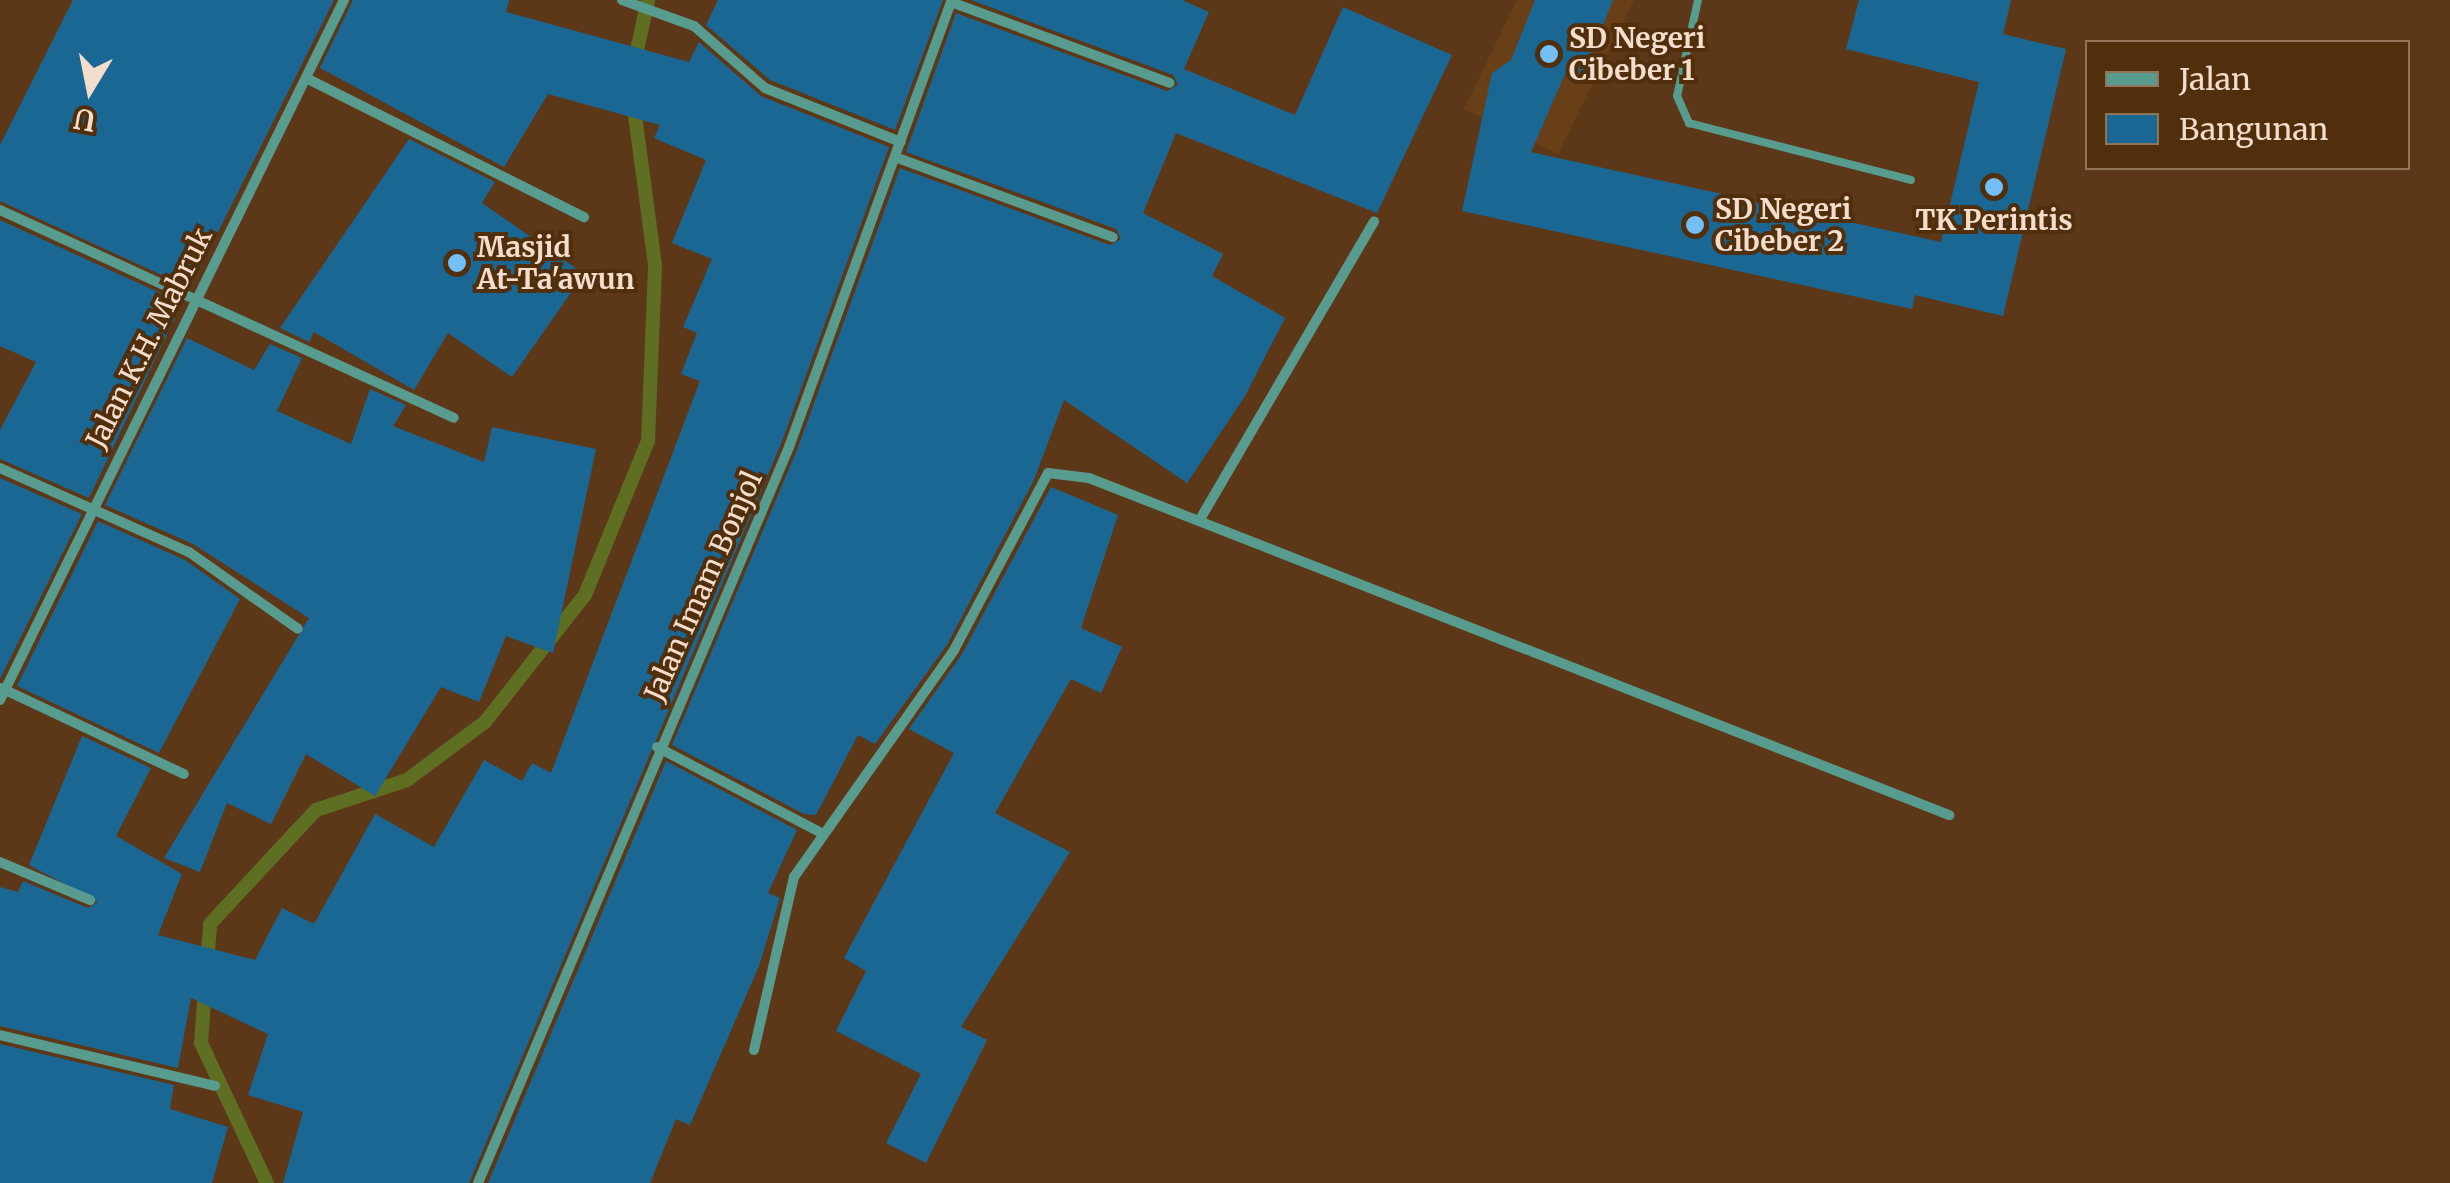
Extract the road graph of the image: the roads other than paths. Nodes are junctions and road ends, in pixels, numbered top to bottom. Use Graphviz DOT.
graph roads {
  1 [pos="344,0"];
  2 [pos="622,0"];
  3 [pos="1698,0"];
  4 [pos="951,1"];
  5 [pos="306,78"];
  6 [pos="1170,83"];
  7 [pos="902,142"];
  8 [pos="895,157"];
  9 [pos="1911,180"];
  10 [pos="0,210"];
  11 [pos="584,216"];
  12 [pos="1374,221"];
  13 [pos="1113,237"];
  14 [pos="192,304"];
  15 [pos="454,418"];
  16 [pos="0,468"];
  17 [pos="88,510"];
  18 [pos="1199,520"];
  19 [pos="298,629"];
  20 [pos="1,692"];
  21 [pos="657,747"];
  22 [pos="184,774"];
  23 [pos="1948,815"];
  24 [pos="818,831"];
  25 [pos="0,862"];
  26 [pos="90,900"];
  27 [pos="0,1035"];
  28 [pos="754,1050"];
  29 [pos="215,1086"];
  30 [pos="478,1183"];
  1 -- 5 [label="street, Jalan K.H. Mabruk"];
  2 -- 7 [label="street"];
  3 -- 9 [label="lane"];
  4 -- 6 [label="street"];
  4 -- 7 [label="street, Jalan Imam Bonjol"];
  5 -- 11 [label="street"];
  5 -- 14 [label="street, Jalan K.H. Mabruk"];
  7 -- 8 [label="street, Jalan Imam Bonjol"];
  8 -- 13 [label="street"];
  8 -- 21 [label="street, Jalan Imam Bonjol"];
  10 -- 14 [label="street"];
  12 -- 18 [label="street"];
  14 -- 15 [label="street"];
  14 -- 17 [label="street, Jalan K.H. Mabruk"];
  16 -- 17 [label="street"];
  17 -- 19 [label="street"];
  17 -- 20 [label="street, Jalan K.H. Mabruk"];
  18 -- 23 [label="street"];
  18 -- 24 [label="street"];
  20 -- 22 [label="street"];
  21 -- 24 [label="street"];
  21 -- 30 [label="street, Jalan Imam Bonjol"];
  24 -- 28 [label="street"];
  25 -- 26 [label="street"];
  27 -- 29 [label="street"];
}
